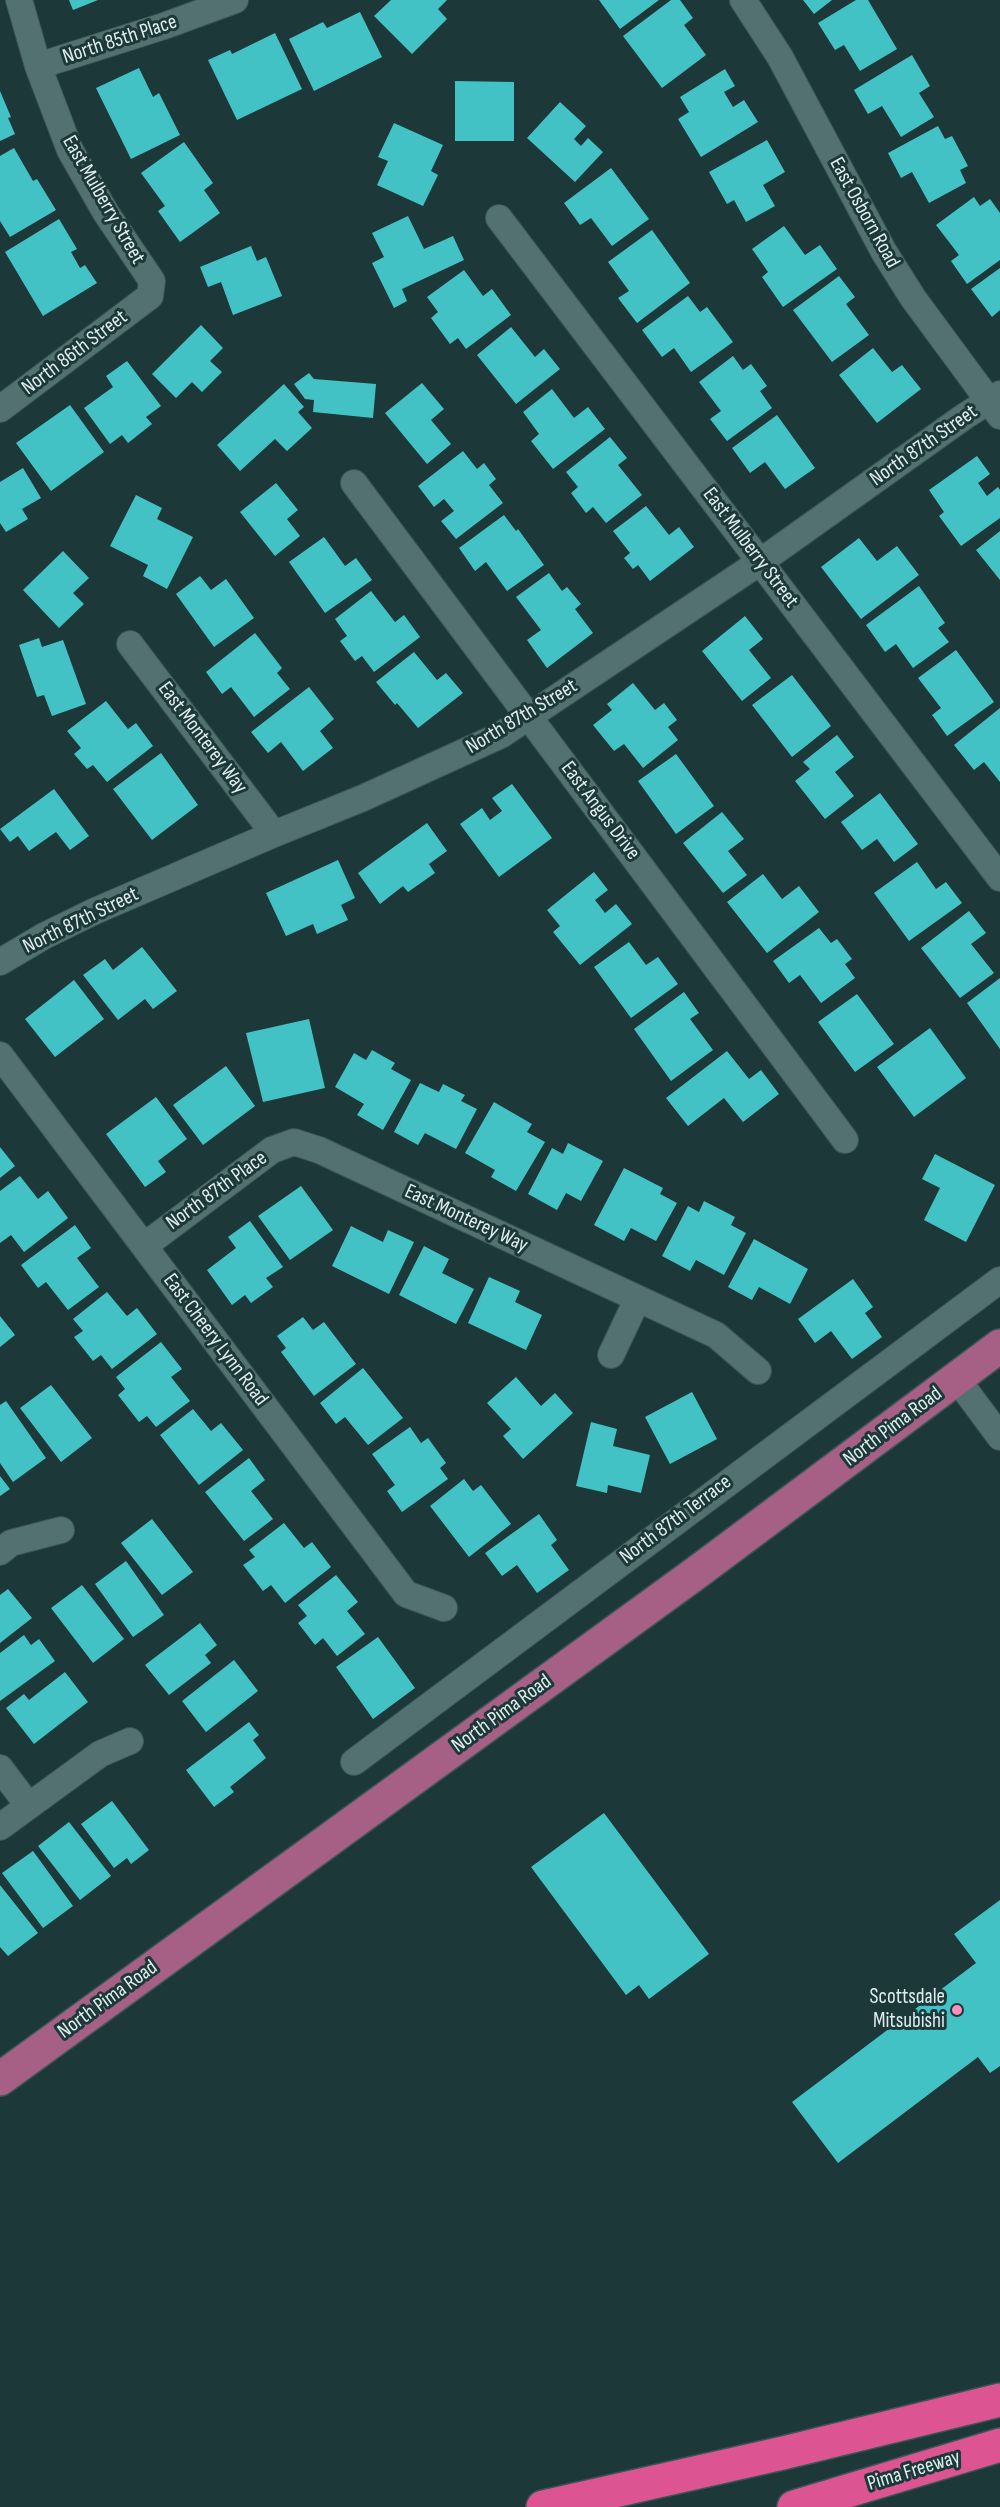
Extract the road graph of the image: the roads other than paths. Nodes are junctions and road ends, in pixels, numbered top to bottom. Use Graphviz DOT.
graph roads {
  1 [pos="19,0"];
  2 [pos="236,0"];
  3 [pos="743,0"];
  4 [pos="38,66"];
  5 [pos="499,218"];
  6 [pos="150,296"];
  7 [pos="996,404"];
  8 [pos="0,409"];
  9 [pos="354,483"];
  10 [pos="760,561"];
  11 [pos="130,644"];
  12 [pos="529,716"];
  13 [pos="274,834"];
  14 [pos="1000,878"];
  15 [pos="0,962"];
  16 [pos="0,1055"];
  17 [pos="845,1140"];
  18 [pos="294,1142"];
  19 [pos="144,1246"];
  20 [pos="1000,1280"];
  21 [pos="637,1300"];
  22 [pos="1000,1346"];
  23 [pos="612,1355"];
  24 [pos="758,1371"];
  25 [pos="957,1379"];
  26 [pos="1000,1437"];
  27 [pos="61,1530"];
  28 [pos="0,1551"];
  29 [pos="444,1608"];
  30 [pos="130,1741"];
  31 [pos="354,1762"];
  32 [pos="0,1768"];
  33 [pos="28,1805"];
  34 [pos="0,1827"];
  35 [pos="0,2079"];
  36 [pos="1000,2400"];
  37 [pos="1000,2445"];
  38 [pos="543,2507"];
  39 [pos="794,2507"];
  1 -- 4 [label="street, East Mulberry Street"];
  2 -- 4 [label="street, North 85th Place"];
  3 -- 7 [label="street, East Osborn Road"];
  4 -- 6 [label="street, East Mulberry Street"];
  5 -- 10 [label="street, East Mulberry Street"];
  6 -- 8 [label="street, North 86th Street"];
  7 -- 10 [label="street, North 87th Street"];
  9 -- 12 [label="street, East Angus Drive"];
  10 -- 12 [label="street, North 87th Street"];
  10 -- 14 [label="street, East Mulberry Street"];
  11 -- 13 [label="street, East Monterey Way"];
  12 -- 13 [label="street, North 87th Street"];
  12 -- 17 [label="street, East Angus Drive"];
  13 -- 15 [label="street, North 87th Street"];
  16 -- 19 [label="street, East Cheery Lynn Road"];
  18 -- 19 [label="street, North 87th Place"];
  18 -- 21 [label="street, East Monterey Way"];
  19 -- 29 [label="street, East Cheery Lynn Road"];
  20 -- 31 [label="street, North 87th Terrace"];
  21 -- 23 [label="street"];
  21 -- 24 [label="street, East Monterey Way"];
  22 -- 25 [label="main road, North Pima Road"];
  25 -- 26 [label="street"];
  25 -- 35 [label="main road, North Pima Road"];
  27 -- 28 [label="street"];
  30 -- 33 [label="street"];
  32 -- 33 [label="street"];
  33 -- 34 [label="street"];
  36 -- 38 [label="highway"];
  37 -- 39 [label="highway, Pima Freeway"];
}
